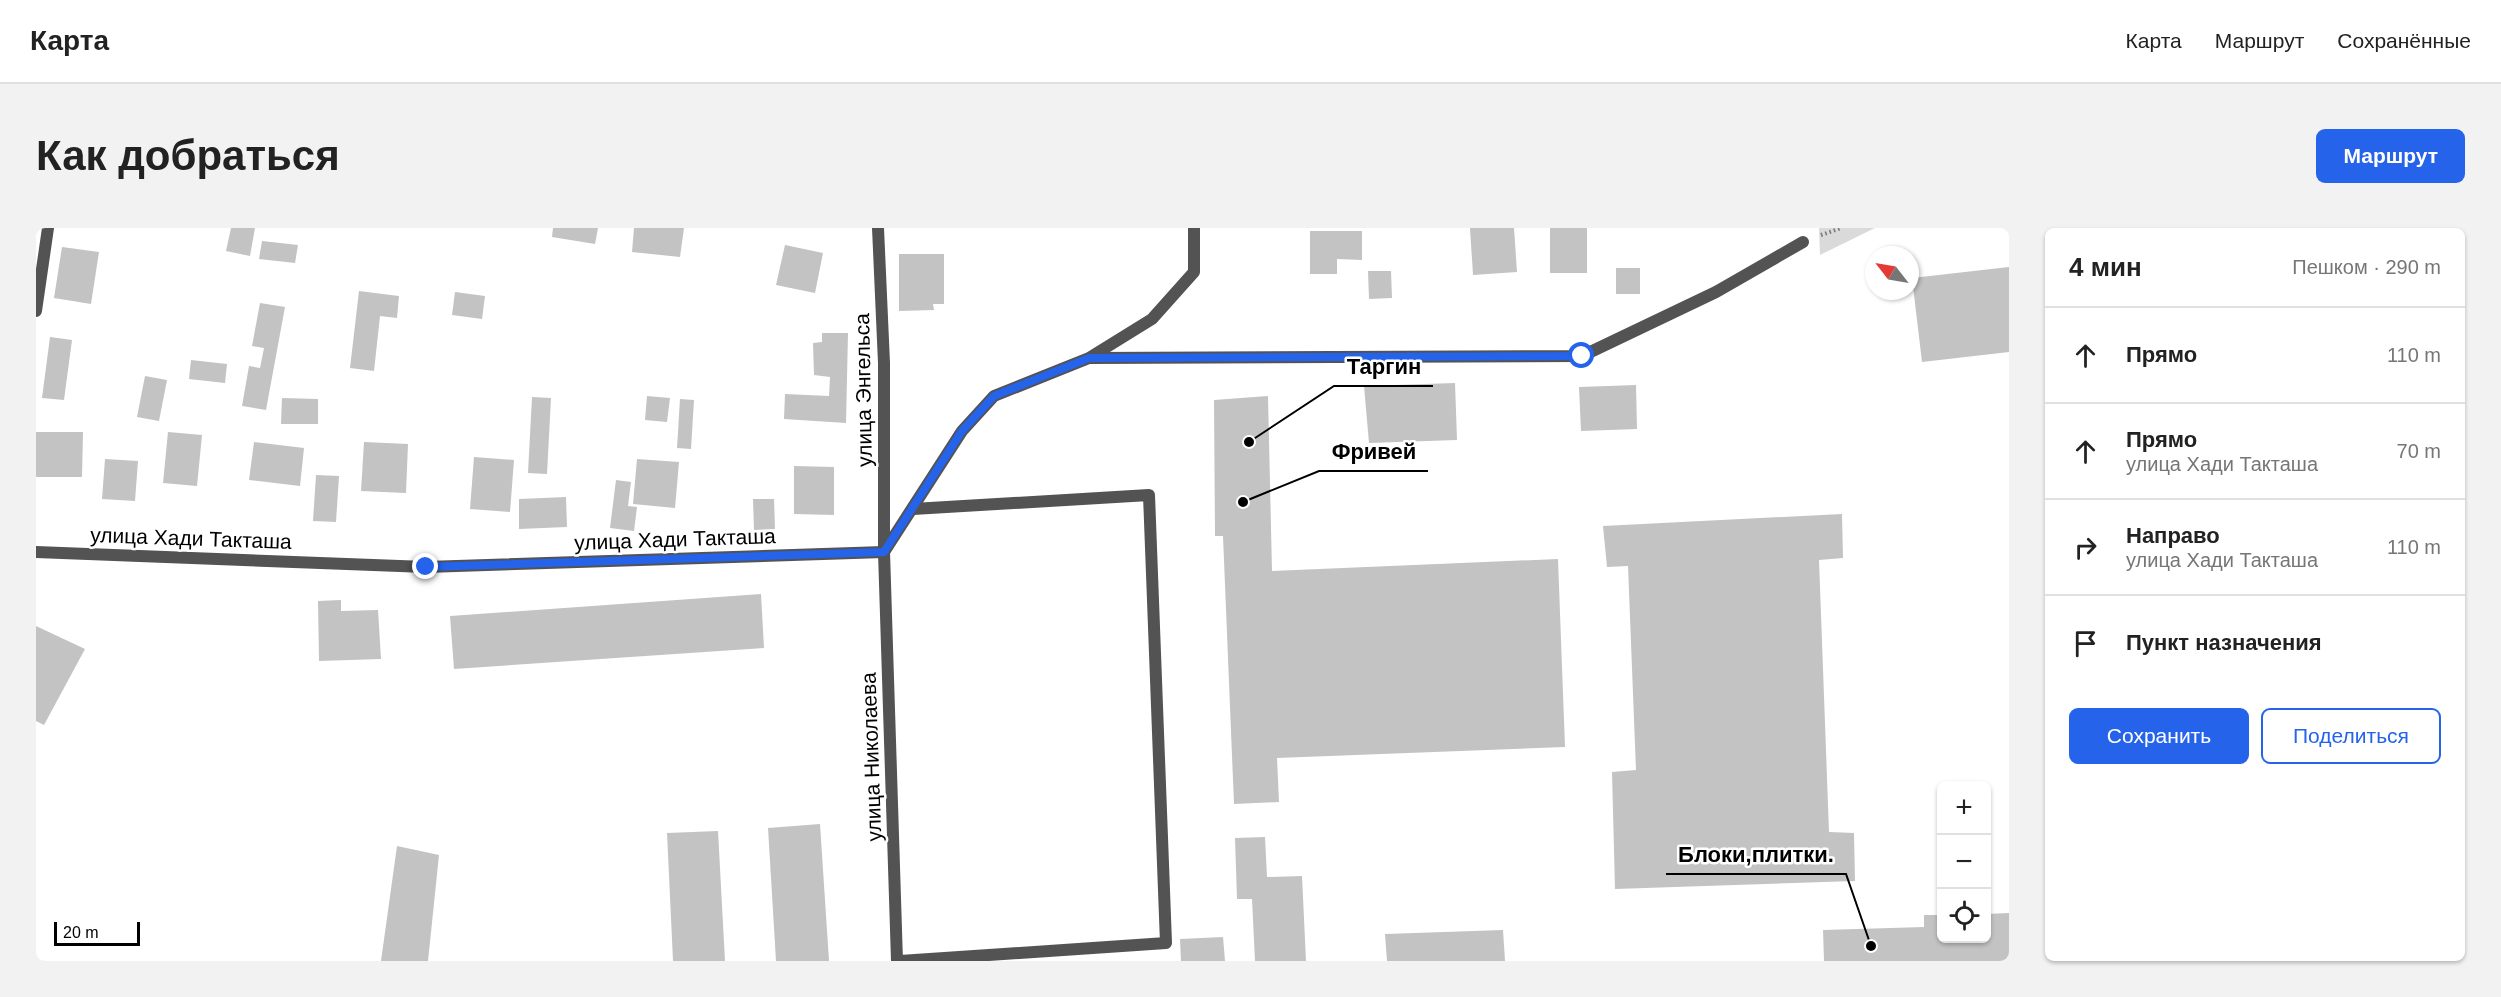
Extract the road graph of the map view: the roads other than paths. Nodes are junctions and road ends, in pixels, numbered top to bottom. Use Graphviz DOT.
graph roads {
  1 [pos="48,228"];
  2 [pos="878,228"];
  3 [pos="1194,228"];
  4 [pos="1803,242"];
  5 [pos="36,311"];
  6 [pos="1089,358"];
  7 [pos="913,509"];
  8 [pos="36,552"];
  9 [pos="884,552"];
  10 [pos="898,961"];
  1 -- 5 [label="street"];
  2 -- 9 [label="street, улица Энгельса"];
  3 -- 6 [label="street"];
  4 -- 6 [label="street"];
  6 -- 7 [label="street"];
  7 -- 9 [label="street"];
  7 -- 10 [label="street"];
  8 -- 9 [label="street, улица Хади Такташа"];
  9 -- 10 [label="street, улица Николаева"];
}
